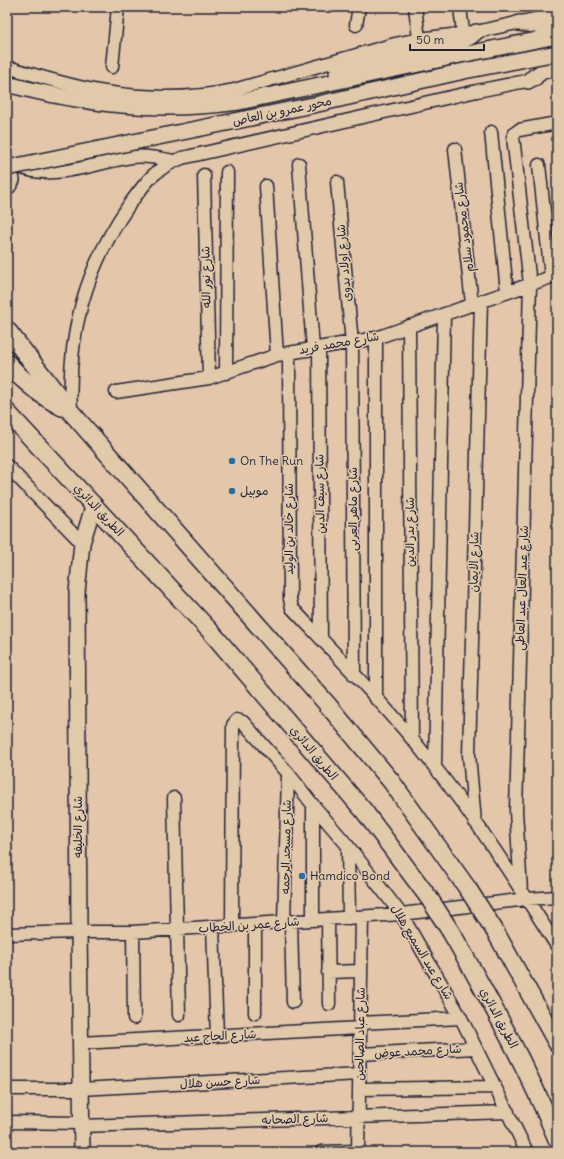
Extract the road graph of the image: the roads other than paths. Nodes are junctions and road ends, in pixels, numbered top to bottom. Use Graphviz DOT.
graph roads {
  1 [pos="118,7"];
  2 [pos="359,7"];
  3 [pos="415,7"];
  4 [pos="460,7"];
  5 [pos="556,14"];
  6 [pos="519,23"];
  7 [pos="356,24"];
  8 [pos="469,32"];
  9 [pos="557,36"];
  10 [pos="419,39"];
  11 [pos="557,53"];
  12 [pos="7,67"];
  13 [pos="112,67"];
  14 [pos="557,67"];
  15 [pos="557,75"];
  16 [pos="528,80"];
  17 [pos="7,84"];
  18 [pos="318,85"];
  19 [pos="557,123"];
  20 [pos="490,132"];
  21 [pos="455,149"];
  22 [pos="7,160"];
  23 [pos="174,161"];
  24 [pos="299,164"];
  25 [pos="539,165"];
  26 [pos="7,167"];
  27 [pos="227,172"];
  28 [pos="204,175"];
  29 [pos="337,182"];
  30 [pos="7,186"];
  31 [pos="266,186"];
  32 [pos="554,276"];
  33 [pos="530,284"];
  34 [pos="507,292"];
  35 [pos="477,303"];
  36 [pos="444,314"];
  37 [pos="409,326"];
  38 [pos="7,330"];
  39 [pos="376,338"];
  40 [pos="352,343"];
  41 [pos="316,348"];
  42 [pos="289,352"];
  43 [pos="276,355"];
  44 [pos="7,363"];
  45 [pos="226,373"];
  46 [pos="209,378"];
  47 [pos="116,392"];
  48 [pos="7,412"];
  49 [pos="71,412"];
  50 [pos="7,466"];
  51 [pos="94,504"];
  52 [pos="82,543"];
  53 [pos="321,639"];
  54 [pos="354,675"];
  55 [pos="376,699"];
  56 [pos="412,739"];
  57 [pos="435,767"];
  58 [pos="288,773"];
  59 [pos="174,798"];
  60 [pos="313,806"];
  61 [pos="475,822"];
  62 [pos="348,846"];
  63 [pos="524,895"];
  64 [pos="557,897"];
  65 [pos="401,914"];
  66 [pos="362,917"];
  67 [pos="349,918"];
  68 [pos="328,919"];
  69 [pos="313,920"];
  70 [pos="287,922"];
  71 [pos="255,924"];
  72 [pos="232,926"];
  73 [pos="213,927"];
  74 [pos="177,930"];
  75 [pos="79,932"];
  76 [pos="133,932"];
  77 [pos="7,934"];
  78 [pos="557,946"];
  79 [pos="361,971"];
  80 [pos="328,972"];
  81 [pos="293,1002"];
  82 [pos="329,1004"];
  83 [pos="255,1013"];
  84 [pos="178,1015"];
  85 [pos="134,1018"];
  86 [pos="461,1018"];
  87 [pos="360,1026"];
  88 [pos="217,1036"];
  89 [pos="80,1043"];
  90 [pos="557,1043"];
  91 [pos="476,1048"];
  92 [pos="360,1054"];
  93 [pos="360,1074"];
  94 [pos="495,1087"];
  95 [pos="7,1089"];
  96 [pos="81,1089"];
  97 [pos="359,1089"];
  98 [pos="508,1112"];
  99 [pos="359,1116"];
  100 [pos="7,1122"];
  101 [pos="81,1124"];
  102 [pos="557,1139"];
  103 [pos="358,1151"];
  104 [pos="82,1152"];
  105 [pos="321,1152"];
  106 [pos="527,1152"];
  1 -- 13 [label="street"];
  2 -- 7 [label="street"];
  3 -- 10 [label="street"];
  4 -- 8 [label="street"];
  5 -- 6 [label="main road"];
  6 -- 8 [label="street"];
  8 -- 10 [label="street"];
  8 -- 18 [label="main road"];
  9 -- 18 [label="main road, محور عمرو بن العاص"];
  10 -- 12 [label="street"];
  11 -- 26 [label="main road, محور عمرو بن العاص, bridge"];
  14 -- 16 [label="main road"];
  15 -- 16 [label="street"];
  16 -- 23 [label="street"];
  17 -- 18 [label="main road, محور عمرو بن العاص"];
  19 -- 33 [label="street, شارع عبد العال عبد العاطى"];
  20 -- 34 [label="street"];
  21 -- 35 [label="street, شارع محمود سلام"];
  22 -- 23 [label="street"];
  23 -- 49 [label="street"];
  24 -- 41 [label="street, شارع سيف الدين"];
  25 -- 32 [label="street"];
  26 -- 30 [label="highway"];
  27 -- 45 [label="street"];
  28 -- 46 [label="street, شارع نور الله"];
  29 -- 40 [label="street, شارع اولاد بدوى"];
  31 -- 43 [label="street"];
  32 -- 33 [label="street, شارع محمد فريد"];
  33 -- 34 [label="street, شارع محمد فريد"];
  33 -- 63 [label="street, شارع عبد العال عبد العاطى"];
  34 -- 35 [label="street, شارع محمد فريد"];
  35 -- 36 [label="street, شارع محمد فريد"];
  35 -- 61 [label="street, شارع الايمان"];
  36 -- 37 [label="street, شارع محمد فريد"];
  36 -- 57 [label="street"];
  37 -- 39 [label="street, شارع محمد فريد"];
  37 -- 56 [label="street, شارع بدر الدين"];
  38 -- 49 [label="highway"];
  39 -- 40 [label="street, شارع محمد فريد"];
  39 -- 55 [label="street"];
  40 -- 41 [label="street, شارع محمد فريد"];
  40 -- 54 [label="street, شارع ماهر العربى"];
  41 -- 42 [label="street, شارع محمد فريد"];
  41 -- 53 [label="street, شارع سيف الدين"];
  42 -- 43 [label="street, شارع محمد فريد"];
  42 -- 53 [label="street, شارع خالد بن الوليد"];
  43 -- 45 [label="street, شارع محمد فريد"];
  44 -- 49 [label="highway"];
  45 -- 46 [label="street, شارع محمد فريد"];
  46 -- 47 [label="street, شارع محمد فريد"];
  48 -- 51 [label="highway, الطريق الدائري"];
  49 -- 90 [label="highway, bridge"];
  50 -- 52 [label="street"];
  51 -- 52 [label="main road, شارع الخليفه"];
  51 -- 102 [label="highway, الطريق الدائري, bridge"];
  52 -- 75 [label="main road, شارع الخليفه"];
  53 -- 54 [label="street"];
  54 -- 55 [label="street"];
  55 -- 56 [label="street"];
  56 -- 57 [label="street"];
  57 -- 61 [label="street"];
  58 -- 60 [label="street, شارع عبد السميع هلال"];
  58 -- 70 [label="street, شارع مسجد الرحمه"];
  58 -- 72 [label="street, شارع عبد السميع هلال"];
  59 -- 74 [label="street"];
  60 -- 62 [label="street, شارع عبد السميع هلال"];
  60 -- 69 [label="street"];
  61 -- 63 [label="street"];
  62 -- 65 [label="street, شارع عبد السميع هلال"];
  62 -- 67 [label="street"];
  63 -- 64 [label="street, شارع عمر بن الخطاب"];
  63 -- 65 [label="street, شارع عمر بن الخطاب"];
  63 -- 78 [label="street"];
  65 -- 66 [label="street, شارع عمر بن الخطاب"];
  65 -- 86 [label="street, شارع عبد السميع هلال"];
  66 -- 67 [label="street, شارع عمر بن الخطاب"];
  66 -- 79 [label="street, شارع عباد الصالحين"];
  67 -- 68 [label="street, شارع عمر بن الخطاب"];
  68 -- 69 [label="street, شارع عمر بن الخطاب"];
  68 -- 80 [label="street"];
  69 -- 70 [label="street, شارع عمر بن الخطاب"];
  70 -- 71 [label="street, شارع عمر بن الخطاب"];
  70 -- 81 [label="street, شارع مسجد الرحمه"];
  71 -- 72 [label="street, شارع عمر بن الخطاب"];
  71 -- 83 [label="street"];
  72 -- 73 [label="street, شارع عمر بن الخطاب"];
  73 -- 74 [label="street, شارع عمر بن الخطاب"];
  73 -- 88 [label="street"];
  74 -- 76 [label="street, شارع عمر بن الخطاب"];
  74 -- 84 [label="street"];
  75 -- 76 [label="street, شارع عمر بن الخطاب"];
  75 -- 77 [label="street, شارع عمر بن الخطاب"];
  75 -- 89 [label="main road, شارع الخليفه"];
  76 -- 85 [label="street"];
  79 -- 80 [label="street"];
  79 -- 87 [label="street, شارع عباد الصالحين"];
  80 -- 82 [label="street"];
  86 -- 87 [label="street, شارع الحاج عيد"];
  86 -- 91 [label="street, شارع عبد السميع هلال"];
  87 -- 88 [label="street, شارع الحاج عيد"];
  87 -- 92 [label="street, شارع عباد الصالحين"];
  88 -- 89 [label="street, شارع الحاج عيد"];
  89 -- 96 [label="main road, شارع الخليفه"];
  91 -- 92 [label="street, شارع محمد عوض"];
  91 -- 94 [label="street, شارع عبد السميع هلال"];
  92 -- 93 [label="street, شارع عباد الصالحين"];
  93 -- 96 [label="street, شارع حسن هلال"];
  93 -- 97 [label="street, شارع عباد الصالحين"];
  94 -- 97 [label="street"];
  94 -- 98 [label="street, شارع عبد السميع هلال"];
  95 -- 96 [label="street, شارع حسن هلال"];
  96 -- 101 [label="main road, شارع الخليفه"];
  97 -- 99 [label="street, شارع عباد الصالحين"];
  98 -- 99 [label="street, شارع الصحابه"];
  98 -- 106 [label="street, شارع عبد السميع هلال"];
  99 -- 101 [label="street, شارع الصحابه"];
  99 -- 103 [label="street, شارع عباد الصالحين"];
  100 -- 101 [label="street, شارع الصحابه"];
  101 -- 104 [label="main road, شارع الخليفه"];
  103 -- 105 [label="street"];
}
